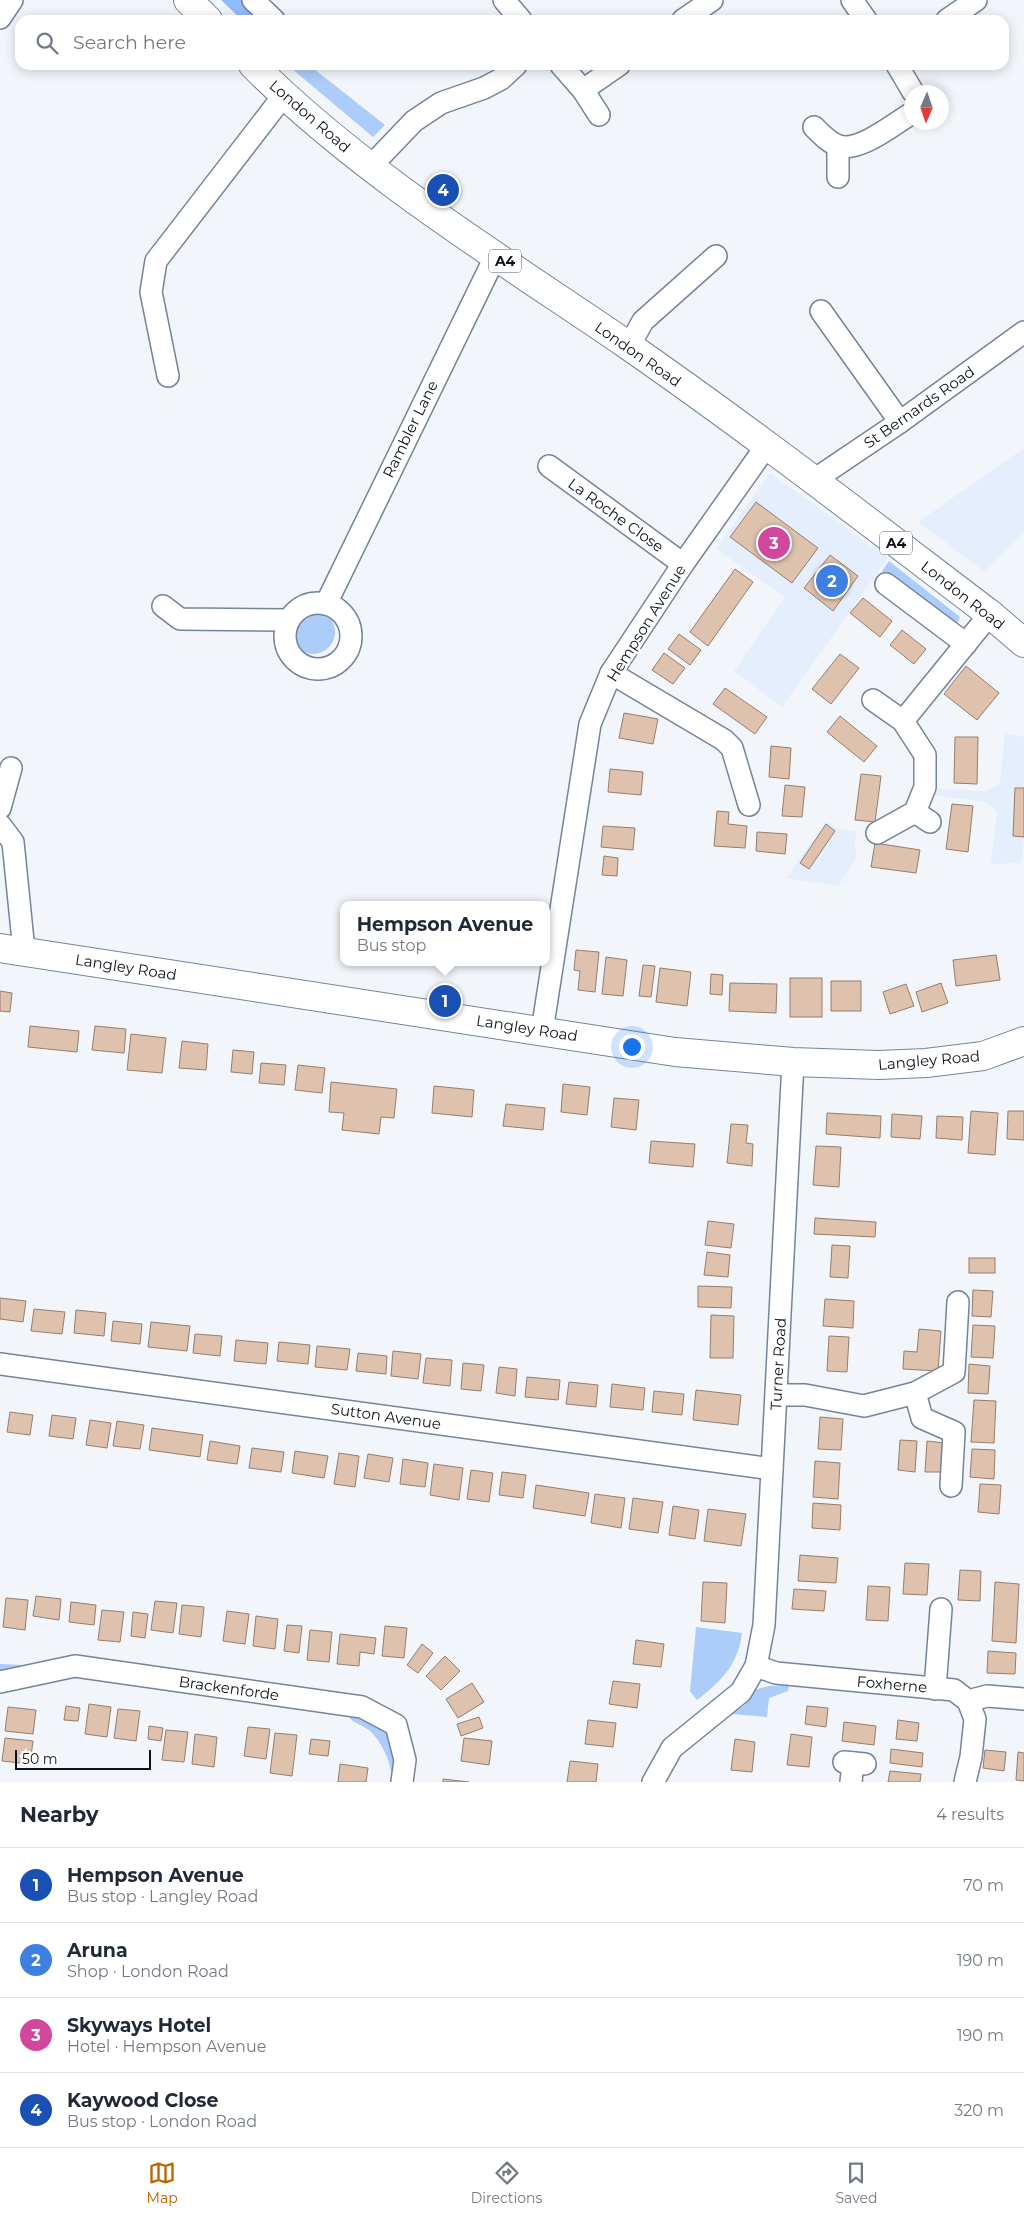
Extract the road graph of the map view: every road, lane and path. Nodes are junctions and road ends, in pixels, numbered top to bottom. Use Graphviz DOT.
graph roads {
  1 [pos="12,0"];
  2 [pos="188,0"];
  3 [pos="253,0"];
  4 [pos="504,0"];
  5 [pos="712,0"];
  6 [pos="852,0"];
  7 [pos="976,0"];
  8 [pos="203,15"];
  9 [pos="269,15"];
  10 [pos="518,15"];
  11 [pos="690,15"];
  12 [pos="862,15"];
  13 [pos="954,15"];
  14 [pos="0,18"];
  15 [pos="511,70"];
  16 [pos="566,70"];
  17 [pos="612,70"];
  18 [pos="900,70"];
  19 [pos="268,75"];
  20 [pos="909,85"];
  21 [pos="584,90"];
  22 [pos="599,115"];
  23 [pos="904,118"];
  24 [pos="814,127"];
  25 [pos="838,146"];
  26 [pos="370,167"];
  27 [pos="838,177"];
  28 [pos="496,255"];
  29 [pos="716,256"];
  30 [pos="821,311"];
  31 [pos="1024,332"];
  32 [pos="628,346"];
  33 [pos="168,376"];
  34 [pos="900,422"];
  35 [pos="767,445"];
  36 [pos="549,466"];
  37 [pos="814,480"];
  38 [pos="683,564"];
  39 [pos="886,584"];
  40 [pos="326,604"];
  41 [pos="163,606"];
  42 [pos="990,614"];
  43 [pos="288,620"];
  44 [pos="1024,642"];
  45 [pos="966,644"];
  46 [pos="611,673"];
  47 [pos="873,700"];
  48 [pos="903,721"];
  49 [pos="10,768"];
  50 [pos="749,805"];
  51 [pos="0,808"];
  52 [pos="0,825"];
  53 [pos="877,833"];
  54 [pos="12,949"];
  55 [pos="542,1031"];
  56 [pos="1024,1041"];
  57 [pos="793,1062"];
  58 [pos="958,1302"];
  59 [pos="0,1364"];
  60 [pos="915,1394"];
  61 [pos="777,1395"];
  62 [pos="772,1469"];
  63 [pos="951,1486"];
  64 [pos="941,1609"];
  65 [pos="756,1666"];
  66 [pos="0,1682"];
  67 [pos="935,1689"];
  68 [pos="1024,1699"];
  69 [pos="968,1701"];
  70 [pos="402,1782"];
  71 [pos="654,1782"];
  72 [pos="965,1782"];
  1 -- 14 [label="street"];
  2 -- 8 [label="street"];
  3 -- 9 [label="street"];
  4 -- 10 [label="street"];
  5 -- 11 [label="street"];
  6 -- 12 [label="street"];
  7 -- 13 [label="street"];
  15 -- 26 [label="street"];
  16 -- 21 [label="street"];
  17 -- 21 [label="street"];
  18 -- 20 [label="street"];
  19 -- 26 [label="street, London Road / A4"];
  19 -- 33 [label="street"];
  21 -- 22 [label="street"];
  23 -- 25 [label="street"];
  24 -- 25 [label="street"];
  25 -- 27 [label="street"];
  26 -- 28 [label="street, London Road / A4"];
  28 -- 32 [label="street, London Road / A4"];
  28 -- 40 [label="street, Rambler Lane"];
  29 -- 32 [label="street"];
  30 -- 34 [label="street"];
  31 -- 34 [label="street, St Bernards Road"];
  32 -- 35 [label="street, London Road / A4"];
  34 -- 37 [label="street, St Bernards Road"];
  35 -- 37 [label="street, London Road / A4"];
  35 -- 38 [label="street, Hempson Avenue"];
  36 -- 38 [label="street, La Roche Close"];
  37 -- 42 [label="street, London Road / A4"];
  38 -- 46 [label="street, Hempson Avenue"];
  39 -- 45 [label="street"];
  40 -- 43 [label="street"];
  40 -- 43 [label="street"];
  41 -- 43 [label="street"];
  42 -- 44 [label="street, London Road / A4"];
  42 -- 45 [label="street"];
  45 -- 48 [label="street"];
  46 -- 50 [label="street"];
  46 -- 55 [label="street, Hempson Avenue"];
  47 -- 48 [label="street"];
  48 -- 53 [label="street"];
  49 -- 51 [label="street"];
  52 -- 54 [label="street"];
  54 -- 55 [label="street, Langley Road"];
  55 -- 57 [label="street, Langley Road"];
  56 -- 57 [label="street, Langley Road"];
  57 -- 61 [label="street, Turner Road"];
  58 -- 60 [label="street"];
  59 -- 62 [label="street, Sutton Avenue"];
  60 -- 61 [label="street"];
  60 -- 63 [label="street"];
  61 -- 62 [label="street, Turner Road"];
  62 -- 65 [label="street, Turner Road"];
  64 -- 67 [label="street"];
  65 -- 67 [label="street, Foxherne"];
  65 -- 71 [label="street, Turner Road"];
  66 -- 70 [label="street, Brackenforde"];
  67 -- 69 [label="street, Foxherne"];
  68 -- 69 [label="street"];
  69 -- 72 [label="street"];
}
